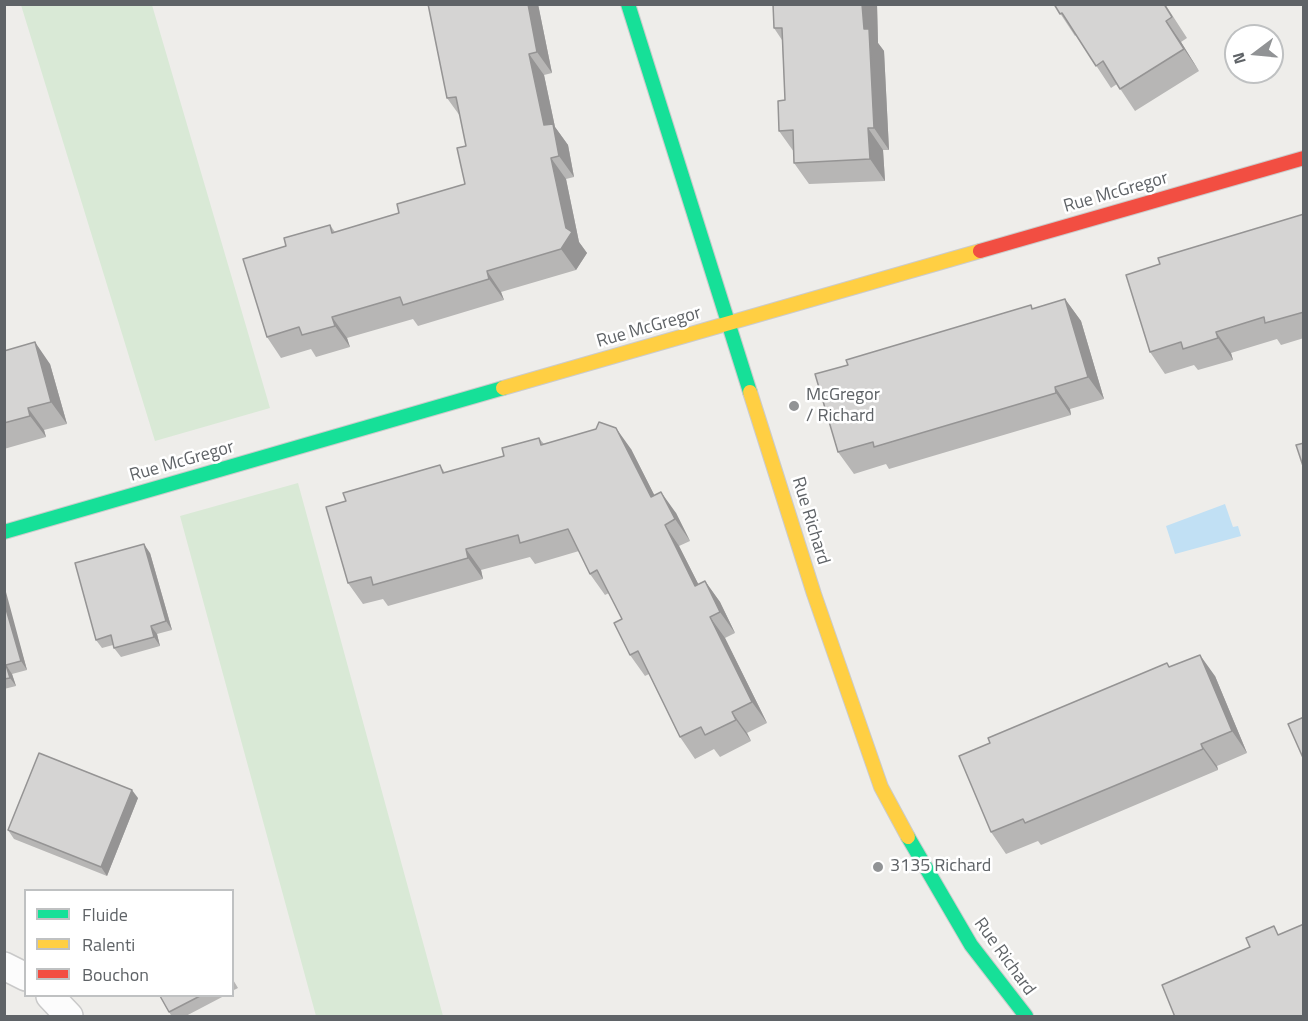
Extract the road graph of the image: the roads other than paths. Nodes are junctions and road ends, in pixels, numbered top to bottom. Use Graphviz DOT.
graph roads {
  1 [pos="628,4"];
  2 [pos="1304,158"];
  3 [pos="729,324"];
  4 [pos="4,532"];
  5 [pos="4,966"];
  6 [pos="24,976"];
  7 [pos="51,997"];
  8 [pos="69,1017"];
  9 [pos="1026,1017"];
  1 -- 3 [label="street, Rue Richard"];
  2 -- 3 [label="street, Rue McGregor"];
  3 -- 4 [label="street, Rue McGregor"];
  3 -- 9 [label="street, Rue Richard"];
  5 -- 6 [label="street"];
  7 -- 8 [label="street"];
}
